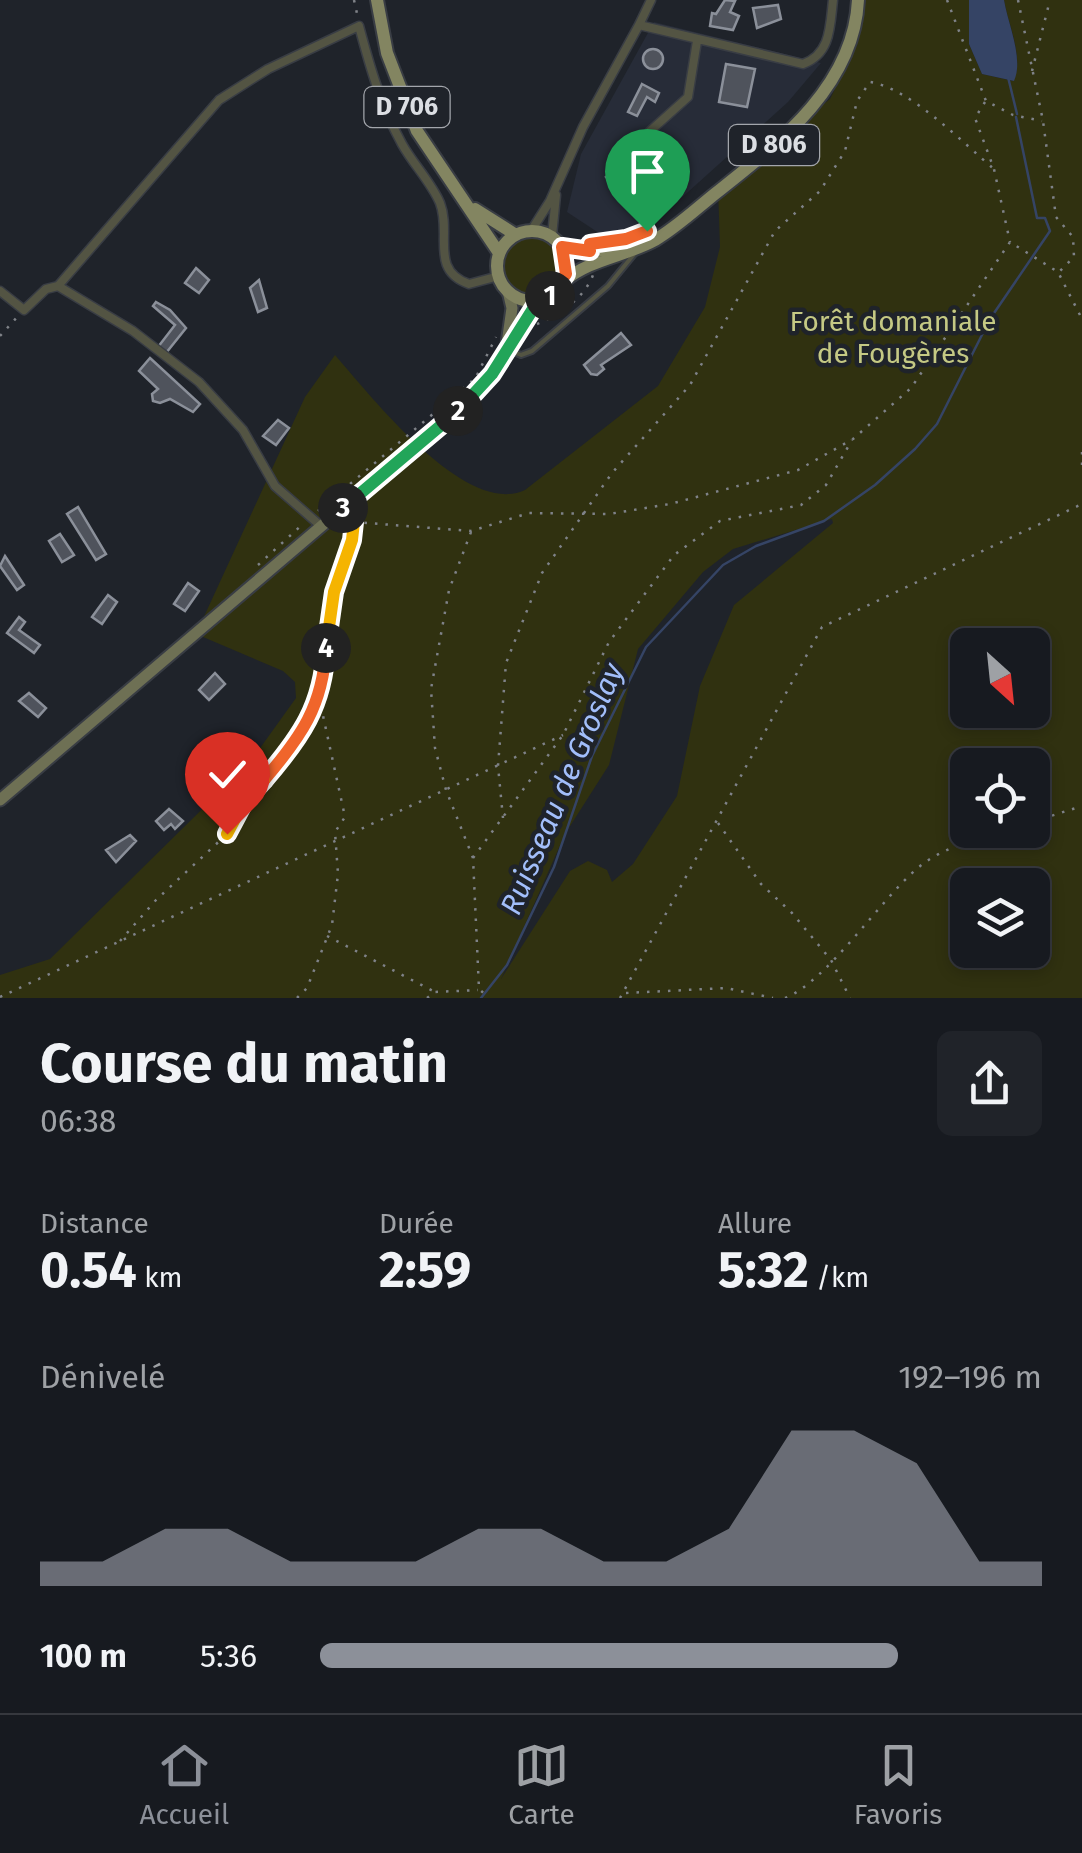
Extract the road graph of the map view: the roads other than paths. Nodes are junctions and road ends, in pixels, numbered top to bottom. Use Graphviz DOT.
graph roads {
  1 [pos="377,0"];
  2 [pos="651,0"];
  3 [pos="832,0"];
  4 [pos="858,0"];
  5 [pos="640,25"];
  6 [pos="697,41"];
  7 [pos="649,132"];
  8 [pos="558,186"];
  9 [pos="466,202"];
  10 [pos="523,233"];
  11 [pos="557,242"];
  12 [pos="632,250"];
  13 [pos="500,252"];
  14 [pos="499,276"];
  15 [pos="564,281"];
  16 [pos="58,286"];
  17 [pos="0,291"];
  18 [pos="508,291"];
  19 [pos="538,301"];
  20 [pos="506,348"];
  21 [pos="322,527"];
  22 [pos="0,800"];
  1 -- 9 [label="main road, D 706"];
  2 -- 5 [label="street"];
  3 -- 6 [label="street"];
  4 -- 12 [label="main road, D 806"];
  5 -- 6 [label="street"];
  5 -- 8 [label="street"];
  6 -- 7 [label="street"];
  8 -- 10 [label="street"];
  8 -- 11 [label="street"];
  9 -- 10 [label="main road, D 706"];
  9 -- 13 [label="main road, D 706"];
  10 -- 11 [label="main road"];
  10 -- 13 [label="main road"];
  11 -- 12 [label="main road"];
  11 -- 15 [label="main road"];
  12 -- 15 [label="main road, D 806"];
  12 -- 20 [label="lane"];
  13 -- 14 [label="main road"];
  14 -- 16 [label="street"];
  14 -- 18 [label="main road"];
  15 -- 19 [label="main road"];
  16 -- 17 [label="street"];
  16 -- 21 [label="street"];
  18 -- 19 [label="main road"];
  18 -- 20 [label="main road"];
  19 -- 20 [label="main road"];
  20 -- 21 [label="main road"];
  21 -- 22 [label="main road"];
}
